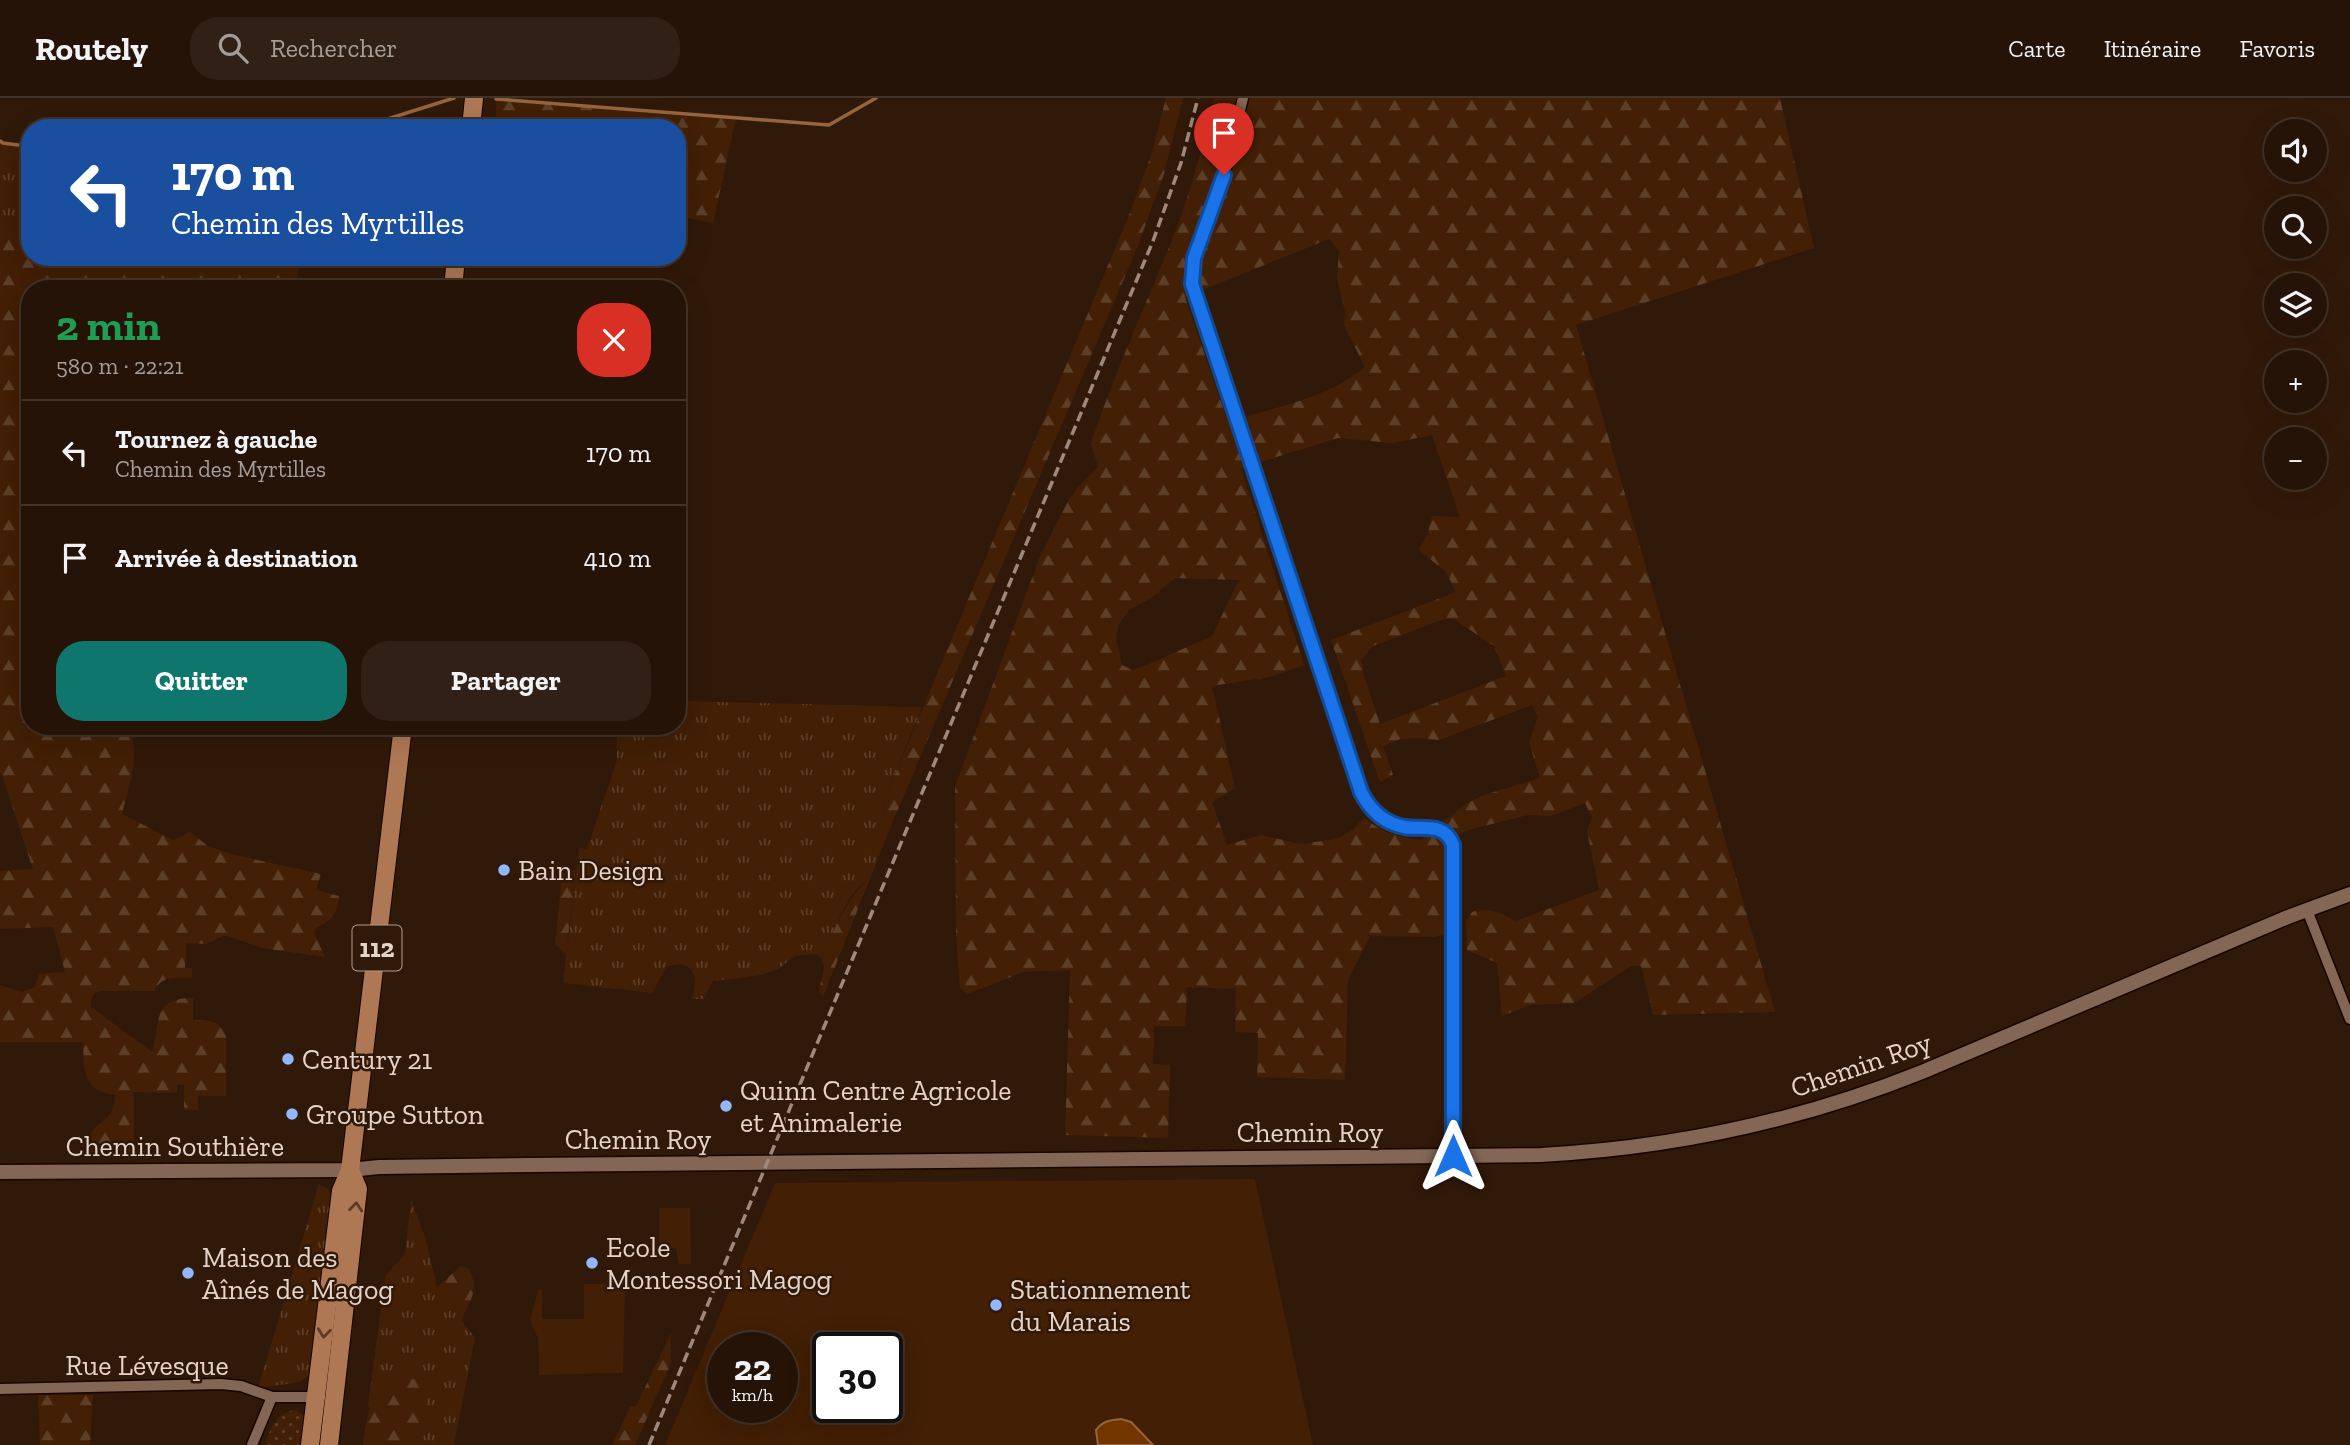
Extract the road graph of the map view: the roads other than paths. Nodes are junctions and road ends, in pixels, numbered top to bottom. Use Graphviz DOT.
graph roads {
  1 [pos="474,98"];
  2 [pos="1243,98"];
  3 [pos="472,119"];
  4 [pos="402,735"];
  5 [pos="2350,894"];
  6 [pos="2307,910"];
  7 [pos="2350,1020"];
  8 [pos="1453,1156"];
  9 [pos="350,1170"];
  10 [pos="0,1172"];
  11 [pos="0,1389"];
  12 [pos="272,1397"];
  13 [pos="326,1397"];
  14 [pos="252,1445"];
  15 [pos="310,1445"];
  16 [pos="329,1445"];
  1 -- 3 [label="main road"];
  2 -- 8 [label="street"];
  4 -- 9 [label="main road, 112"];
  5 -- 6 [label="street, Chemin Roy"];
  6 -- 7 [label="street"];
  6 -- 8 [label="street, Chemin Roy"];
  8 -- 9 [label="street, Chemin Roy"];
  9 -- 10 [label="street, Chemin Southière"];
  9 -- 13 [label="main road, 112"];
  11 -- 12 [label="street, Rue Lévesque"];
  12 -- 13 [label="street, Rue Lévesque"];
  12 -- 14 [label="street"];
  13 -- 15 [label="main road, 112"];
  13 -- 16 [label="main road, 112"];
}
